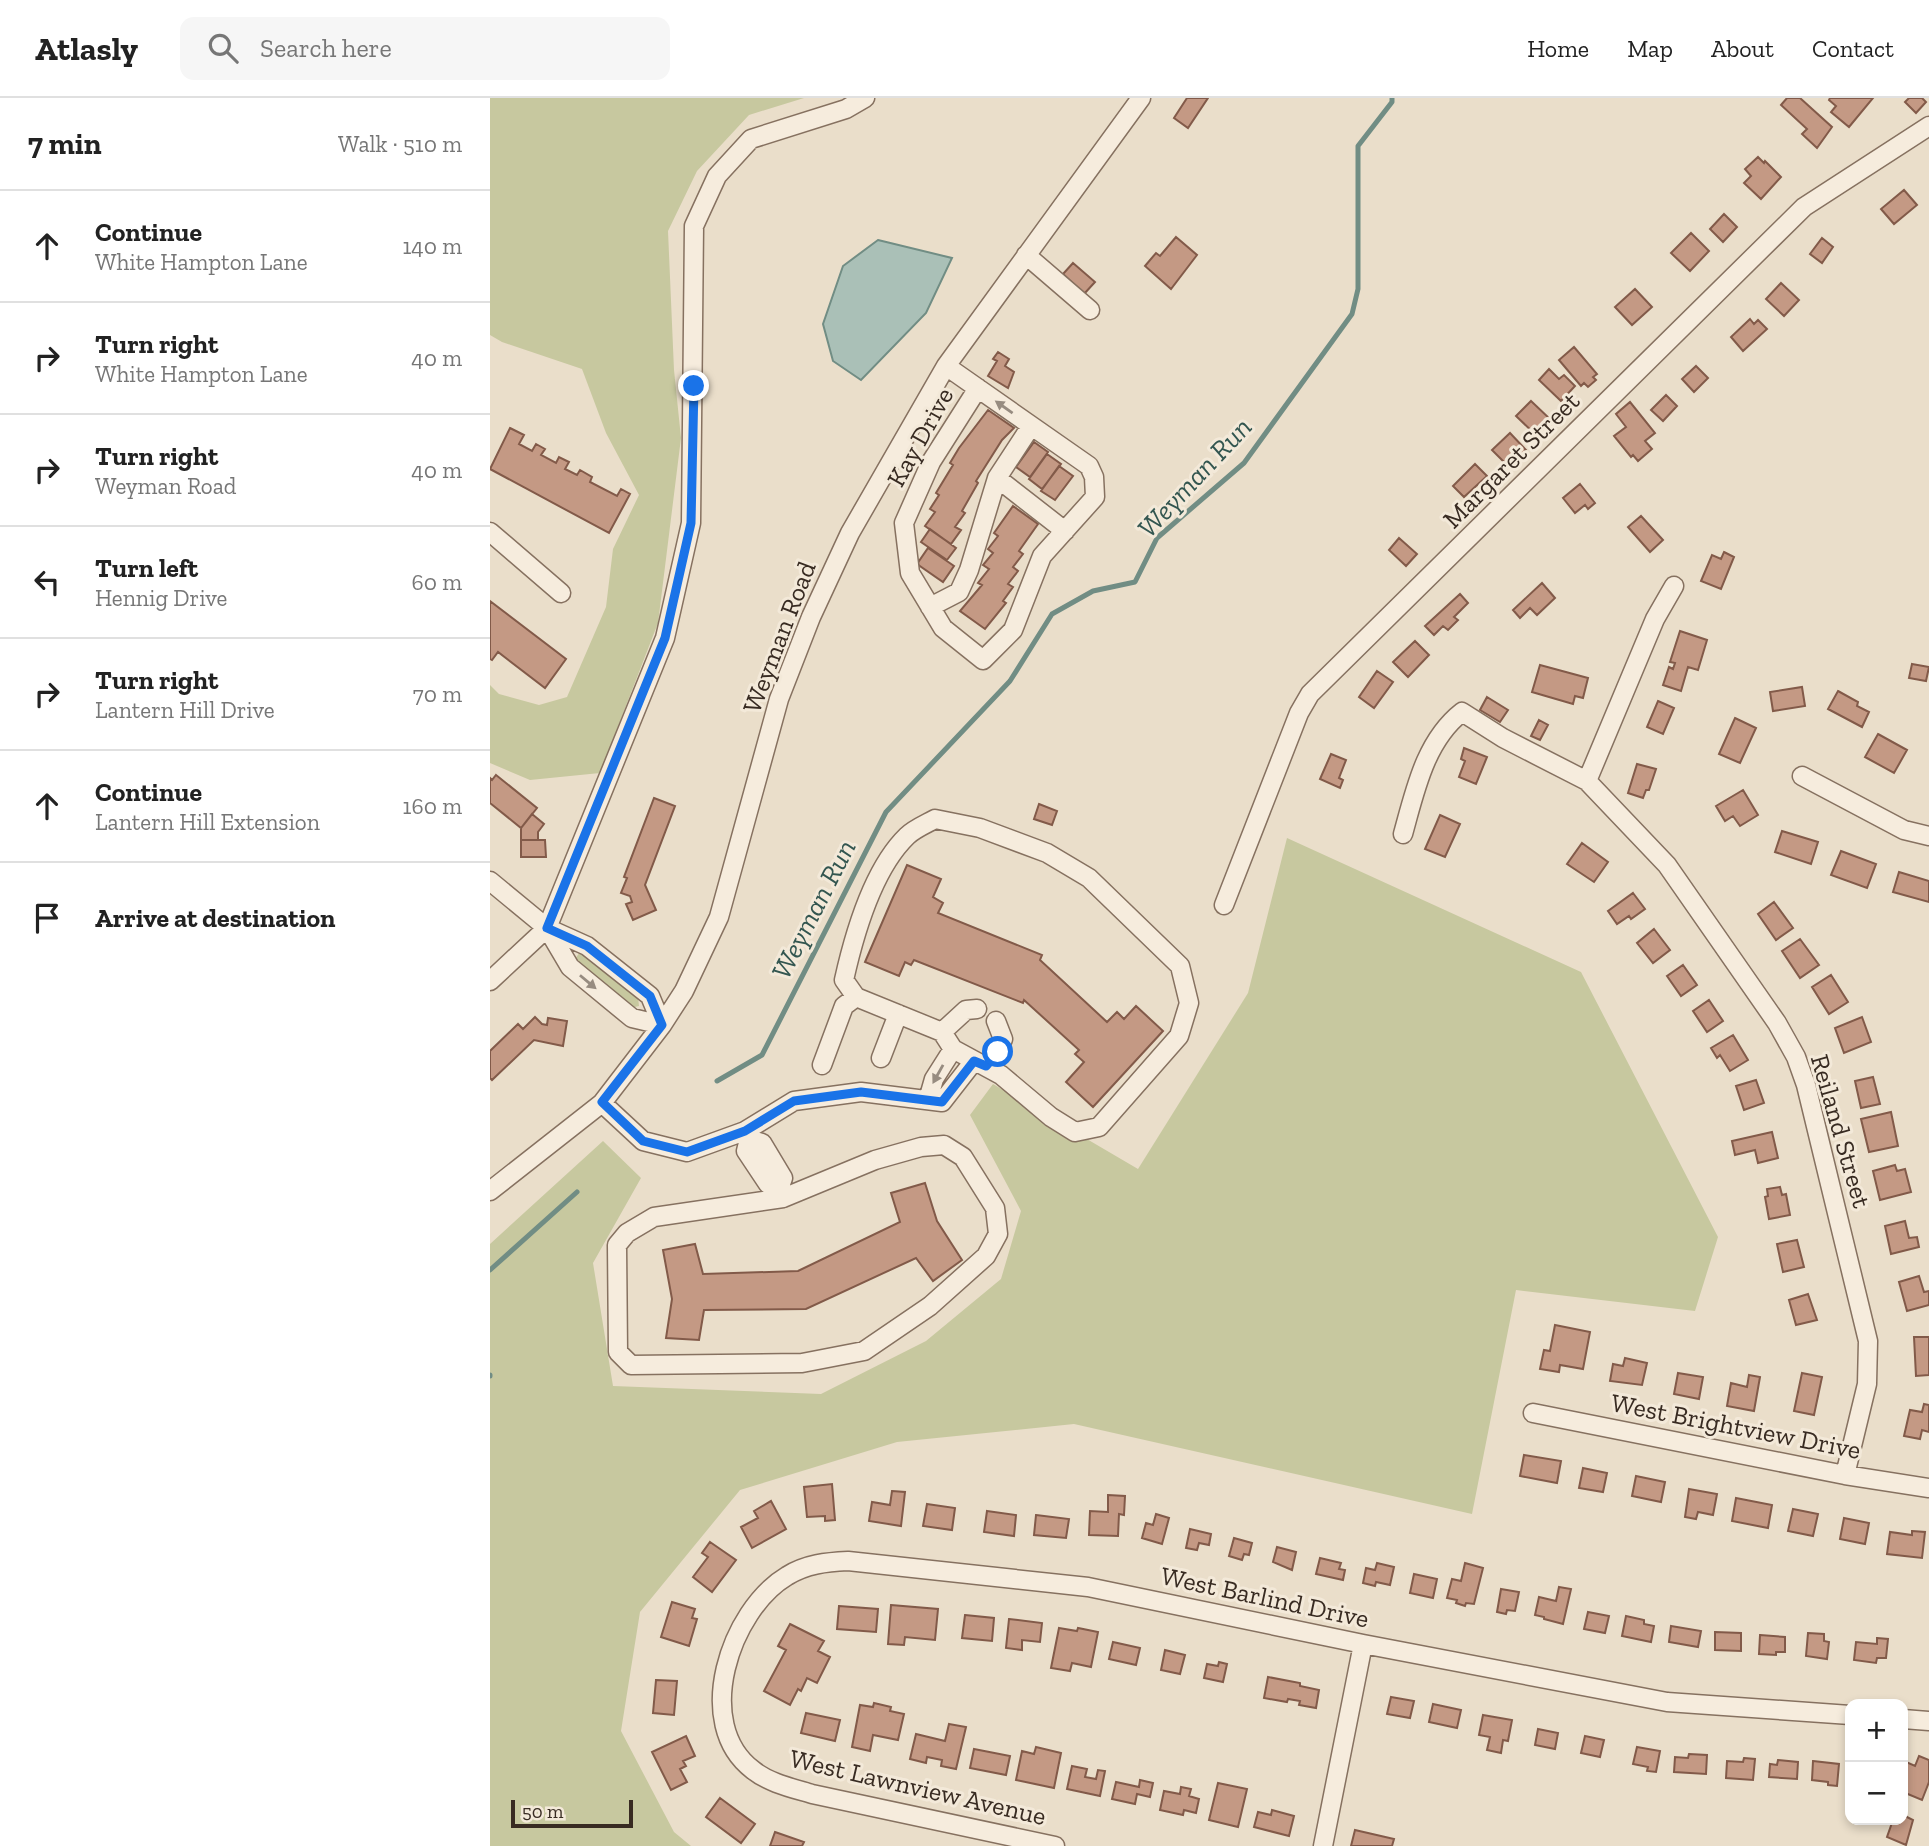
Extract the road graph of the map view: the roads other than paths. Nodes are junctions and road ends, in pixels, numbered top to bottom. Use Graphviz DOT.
graph roads {
  1 [pos="865,98"];
  2 [pos="1141,98"];
  3 [pos="1929,126"];
  4 [pos="1026,256"];
  5 [pos="1090,310"];
  6 [pos="946,366"];
  7 [pos="978,388"];
  8 [pos="1031,426"];
  9 [pos="997,478"];
  10 [pos="1065,531"];
  11 [pos="490,533"];
  12 [pos="1674,586"];
  13 [pos="561,593"];
  14 [pos="930,607"];
  15 [pos="1802,776"];
  16 [pos="1587,780"];
  17 [pos="1402,834"];
  18 [pos="1929,836"];
  19 [pos="490,881"];
  20 [pos="1224,905"];
  21 [pos="547,928"];
  22 [pos="490,981"];
  23 [pos="856,997"];
  24 [pos="977,1009"];
  25 [pos="898,1014"];
  26 [pos="996,1020"];
  27 [pos="662,1025"];
  28 [pos="942,1032"];
  29 [pos="953,1049"];
  30 [pos="881,1058"];
  31 [pos="980,1064"];
  32 [pos="822,1065"];
  33 [pos="928,1100"];
  34 [pos="602,1102"];
  35 [pos="747,1135"];
  36 [pos="490,1191"];
  37 [pos="781,1193"];
  38 [pos="1533,1413"];
  39 [pos="1844,1475"];
  40 [pos="1929,1488"];
  41 [pos="1363,1644"];
  42 [pos="725,1672"];
  43 [pos="1845,1715"];
  44 [pos="1908,1719"];
  45 [pos="1929,1721"];
  46 [pos="1055,1846"];
  47 [pos="1323,1846"];
  1 -- 21 [label="street"];
  2 -- 4 [label="street, Weyman Road"];
  3 -- 20 [label="street, Margaret Street"];
  4 -- 5 [label="street"];
  4 -- 6 [label="street, Weyman Road"];
  6 -- 7 [label="street, Kay Drive"];
  6 -- 27 [label="street, Weyman Road"];
  8 -- 7 [label="street, Kay Drive, one-way"];
  7 -- 14 [label="street, Kay Drive"];
  8 -- 9 [label="street"];
  8 -- 10 [label="street, Kay Drive"];
  9 -- 10 [label="street"];
  9 -- 14 [label="street"];
  10 -- 14 [label="street, Kay Drive"];
  11 -- 13 [label="street"];
  12 -- 16 [label="street"];
  15 -- 18 [label="street"];
  16 -- 17 [label="street, Reiland Street"];
  16 -- 39 [label="street, Reiland Street"];
  19 -- 21 [label="street"];
  21 -- 22 [label="street"];
  21 -- 27 [label="street"];
  21 -- 27 [label="street, one-way"];
  23 -- 25 [label="street"];
  23 -- 31 [label="street"];
  23 -- 32 [label="street"];
  24 -- 28 [label="street"];
  25 -- 28 [label="street"];
  25 -- 30 [label="street"];
  26 -- 31 [label="street"];
  27 -- 34 [label="street, Weyman Road"];
  28 -- 29 [label="street"];
  29 -- 31 [label="street"];
  29 -- 33 [label="street, one-way"];
  31 -- 33 [label="street"];
  33 -- 35 [label="street"];
  34 -- 35 [label="street"];
  34 -- 36 [label="street, Weyman Road"];
  35 -- 37 [label="street"];
  37 -- 37 [label="street"];
  38 -- 39 [label="street, West Brightview Drive"];
  39 -- 40 [label="street, West Brightview Drive"];
  41 -- 42 [label="street, West Barlind Drive"];
  41 -- 43 [label="street, West Barlind Drive"];
  41 -- 47 [label="street"];
  42 -- 46 [label="street, West Lawnview Avenue"];
  44 -- 45 [label="street"];
}
